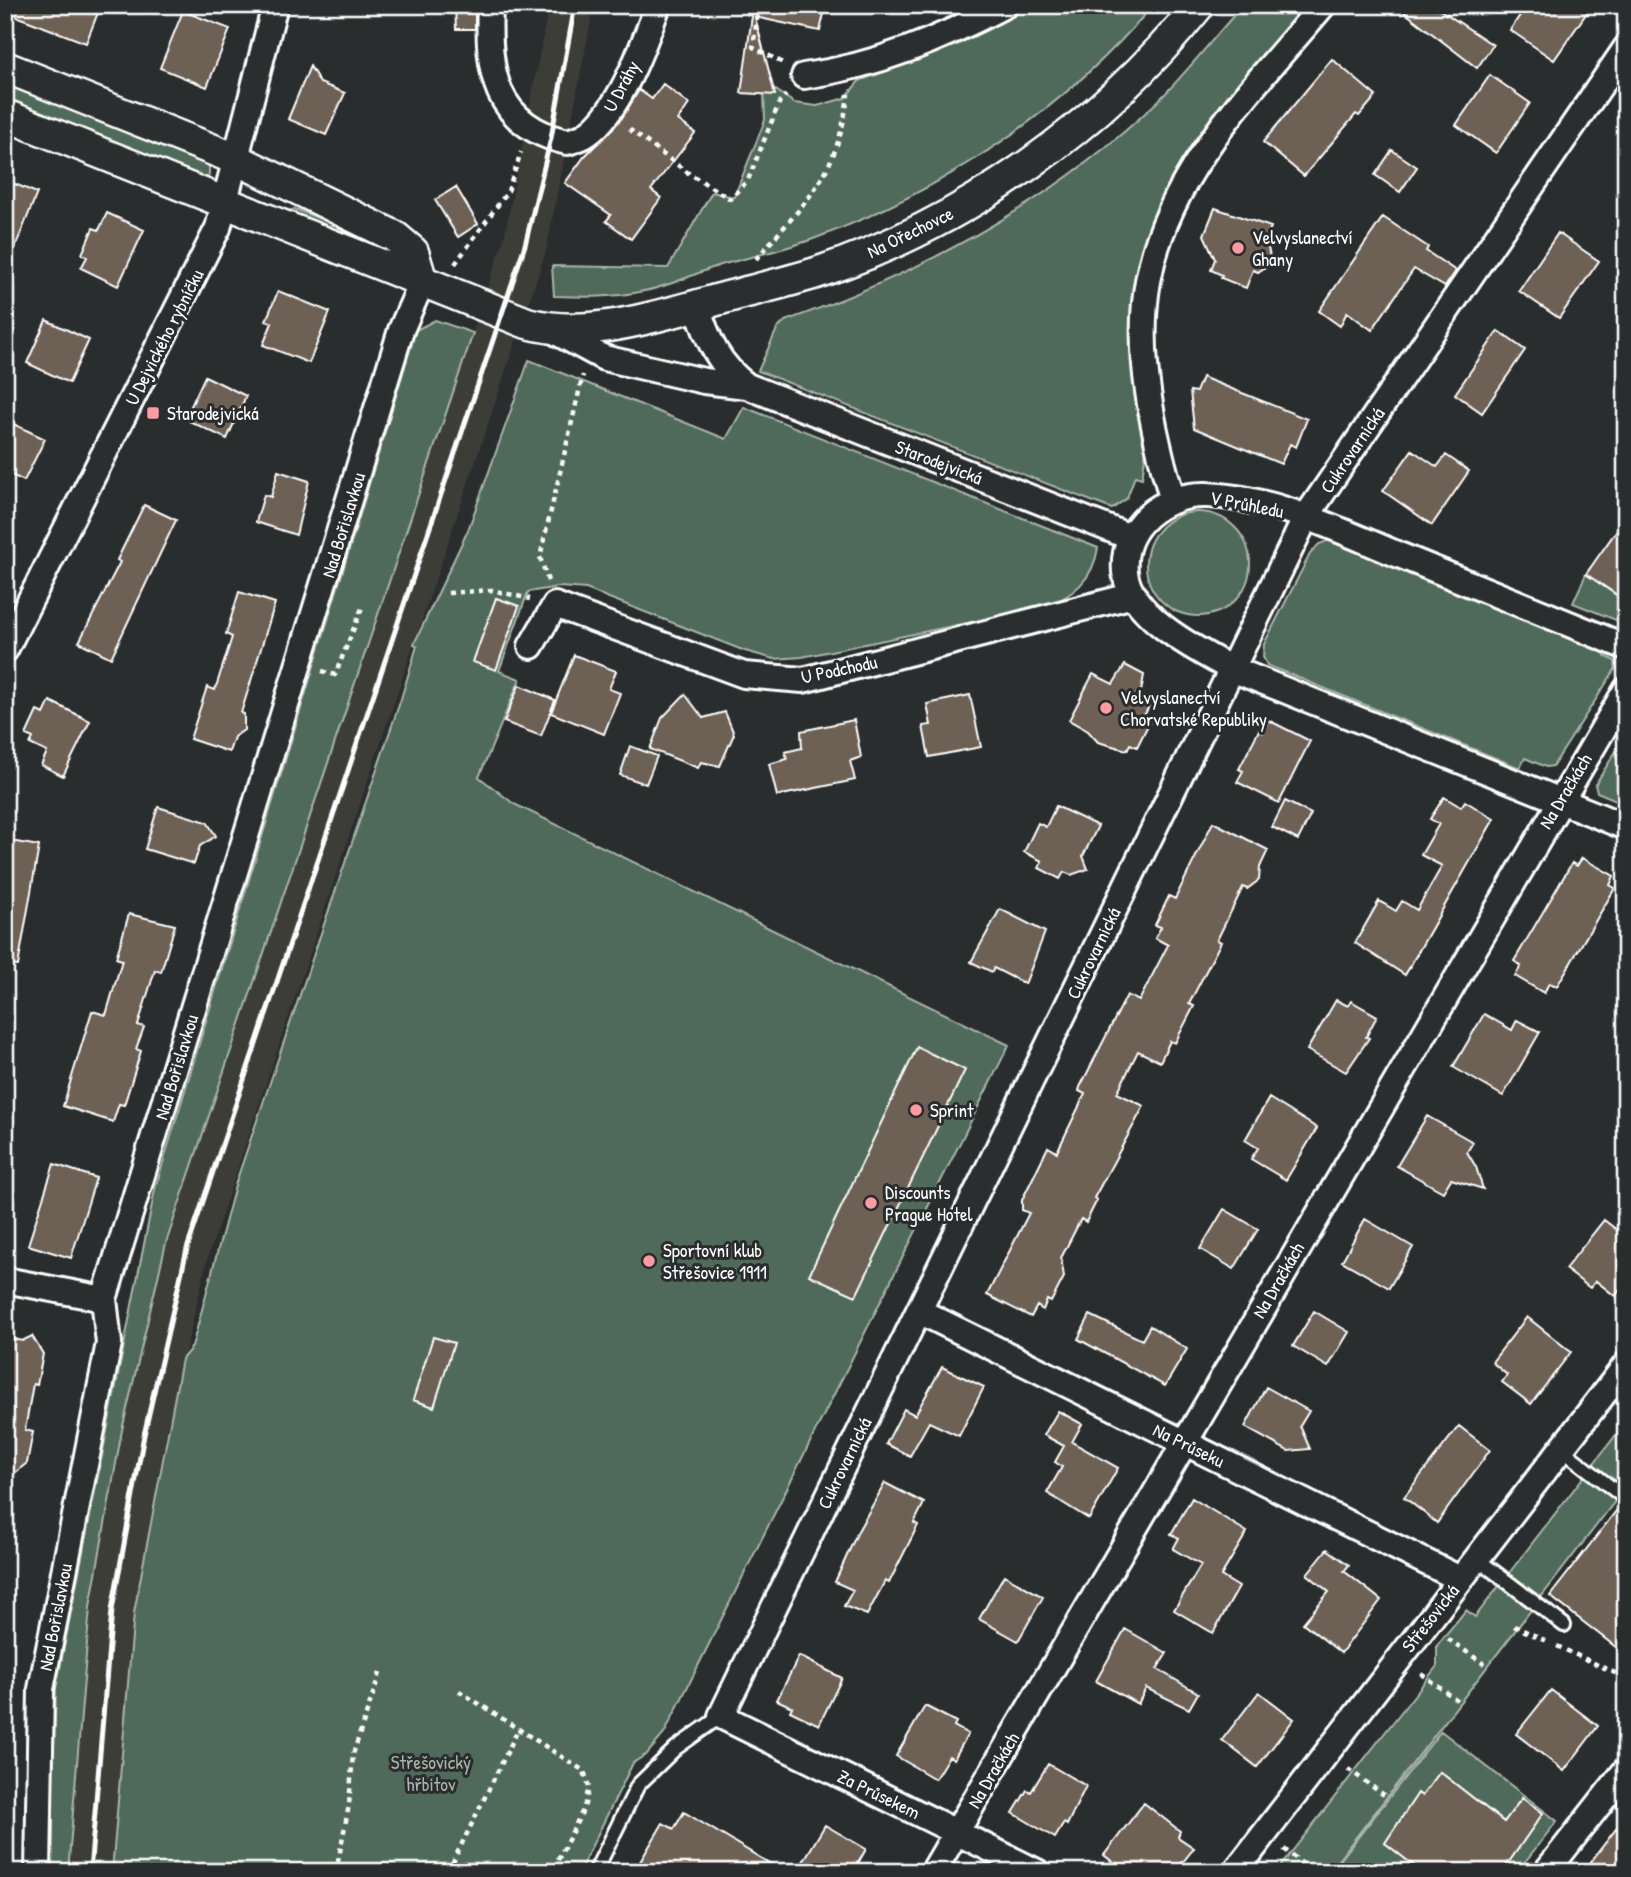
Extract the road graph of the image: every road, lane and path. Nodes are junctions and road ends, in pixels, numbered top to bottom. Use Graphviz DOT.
graph roads {
  1 [pos="275,5"];
  2 [pos="490,5"];
  3 [pos="658,5"];
  4 [pos="759,5"];
  5 [pos="1006,5"];
  6 [pos="1199,5"];
  7 [pos="1323,5"];
  8 [pos="1626,48"];
  9 [pos="762,50"];
  10 [pos="5,66"];
  11 [pos="851,69"];
  12 [pos="804,76"];
  13 [pos="608,113"];
  14 [pos="5,115"];
  15 [pos="529,127"];
  16 [pos="236,159"];
  17 [pos="226,203"];
  18 [pos="753,262"];
  19 [pos="453,268"];
  20 [pos="422,282"];
  21 [pos="697,305"];
  22 [pos="554,331"];
  23 [pos="583,375"];
  24 [pos="747,387"];
  25 [pos="1173,501"];
  26 [pos="1306,517"];
  27 [pos="1130,537"];
  28 [pos="448,593"];
  29 [pos="1134,595"];
  30 [pos="555,605"];
  31 [pos="362,608"];
  32 [pos="531,646"];
  33 [pos="1626,647"];
  34 [pos="5,650"];
  35 [pos="300,665"];
  36 [pos="1232,669"];
  37 [pos="1626,690"];
  38 [pos="1560,801"];
  39 [pos="1626,827"];
  40 [pos="5,1280"];
  41 [pos="104,1299"];
  42 [pos="919,1311"];
  43 [pos="1626,1365"];
  44 [pos="1184,1442"];
  45 [pos="1560,1448"];
  46 [pos="1626,1499"];
  47 [pos="1476,1558"];
  48 [pos="1460,1579"];
  49 [pos="1564,1625"];
  50 [pos="1514,1626"];
  51 [pos="1442,1634"];
  52 [pos="1399,1658"];
  53 [pos="1485,1664"];
  54 [pos="380,1673"];
  55 [pos="1626,1678"];
  56 [pos="459,1690"];
  57 [pos="1457,1700"];
  58 [pos="721,1716"];
  59 [pos="519,1728"];
  60 [pos="1326,1753"];
  61 [pos="1626,1770"];
  62 [pos="1384,1795"];
  63 [pos="957,1832"];
  64 [pos="1264,1834"];
  65 [pos="38,1872"];
  66 [pos="336,1872"];
  67 [pos="448,1872"];
  68 [pos="552,1872"];
  69 [pos="595,1872"];
  70 [pos="933,1872"];
  71 [pos="1037,1872"];
  72 [pos="1235,1872"];
  73 [pos="1313,1872"];
  74 [pos="1546,1872"];
  1 -- 16 [label="street, U Dejvického rybníčku"];
  2 -- 15 [label="street, U Dráhy"];
  3 -- 13 [label="street, U Dráhy"];
  4 -- 9 [label="path"];
  5 -- 11 [label="street"];
  6 -- 21 [label="street, Na Ořechovce"];
  7 -- 25 [label="street"];
  8 -- 26 [label="street, Cukrovarnická"];
  10 -- 16 [label="street"];
  11 -- 12 [label="street"];
  11 -- 18 [label="path"];
  12 -- 13 [label="path"];
  13 -- 15 [label="street, U Dráhy"];
  14 -- 17 [label="street, Starodejvická"];
  15 -- 19 [label="path"];
  16 -- 17 [label="street, U Dejvického rybníčku"];
  16 -- 20 [label="street"];
  17 -- 20 [label="street, Starodejvická"];
  17 -- 34 [label="street, U Dejvického rybníčku"];
  20 -- 22 [label="street, Starodejvická"];
  20 -- 35 [label="street, Nad Bořislavkou"];
  21 -- 22 [label="street, Na Ořechovce"];
  21 -- 24 [label="street, Starodejvická"];
  22 -- 24 [label="street, Starodejvická"];
  23 -- 30 [label="path"];
  24 -- 27 [label="street, Starodejvická"];
  25 -- 26 [label="street, V Průhledu"];
  25 -- 27 [label="street, V Průhledu"];
  26 -- 33 [label="street, V Průhledu"];
  26 -- 36 [label="street, Cukrovarnická"];
  27 -- 29 [label="street"];
  28 -- 30 [label="path"];
  29 -- 30 [label="street, U Podchodu"];
  29 -- 36 [label="street"];
  30 -- 32 [label="street"];
  31 -- 35 [label="path"];
  35 -- 41 [label="street, Nad Bořislavkou"];
  36 -- 38 [label="street"];
  36 -- 42 [label="street, Cukrovarnická"];
  37 -- 38 [label="street, Na Dračkách"];
  38 -- 39 [label="street"];
  38 -- 44 [label="street, Na Dračkách"];
  40 -- 41 [label="street"];
  41 -- 65 [label="street, Nad Bořislavkou"];
  42 -- 44 [label="street, Na Průseku"];
  42 -- 58 [label="street, Cukrovarnická"];
  43 -- 45 [label="street, Střešovická"];
  44 -- 48 [label="street, Na Průseku"];
  44 -- 63 [label="street, Na Dračkách"];
  45 -- 46 [label="lane"];
  45 -- 47 [label="street, Střešovická"];
  47 -- 48 [label="street, Střešovická"];
  47 -- 49 [label="lane"];
  48 -- 52 [label="street, Střešovická"];
  50 -- 55 [label="path"];
  51 -- 53 [label="path"];
  52 -- 57 [label="path"];
  52 -- 60 [label="street, Střešovická"];
  54 -- 66 [label="path"];
  56 -- 59 [label="path"];
  58 -- 63 [label="street, Za Průsekem"];
  58 -- 69 [label="lane, Cukrovarnická"];
  59 -- 67 [label="path"];
  59 -- 68 [label="path"];
  60 -- 62 [label="path"];
  60 -- 64 [label="street, Střešovická"];
  61 -- 74 [label="street"];
  63 -- 70 [label="street, Na Dračkách"];
  63 -- 71 [label="street, Za Průsekem"];
  64 -- 72 [label="street, Střešovická"];
  64 -- 73 [label="path"];
}
